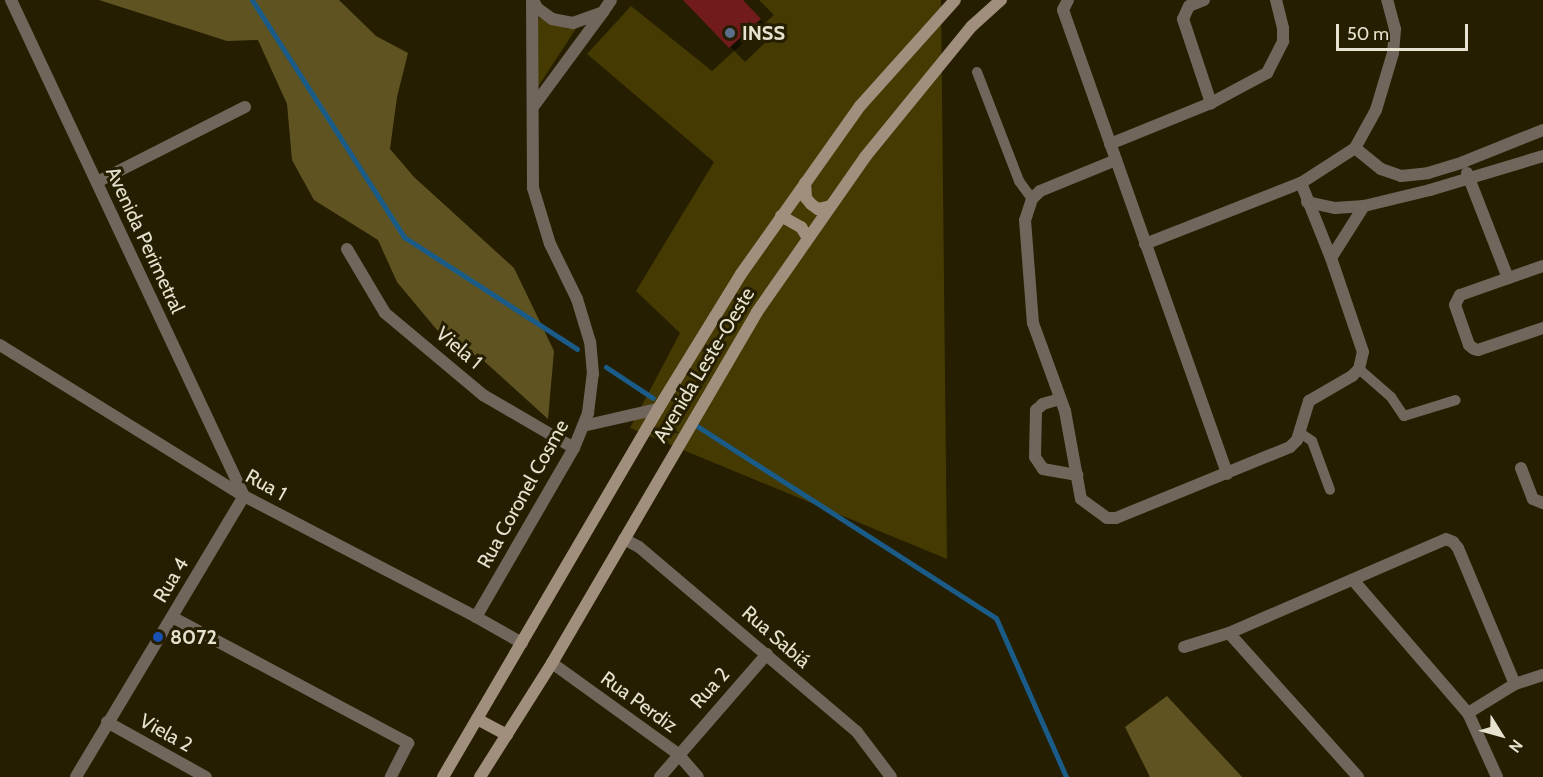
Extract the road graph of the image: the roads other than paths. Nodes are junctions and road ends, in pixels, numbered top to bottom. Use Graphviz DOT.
graph roads {
  1 [pos="11,0"];
  2 [pos="532,0"];
  3 [pos="611,0"];
  4 [pos="955,0"];
  5 [pos="1001,0"];
  6 [pos="1068,0"];
  7 [pos="1204,0"];
  8 [pos="1276,0"];
  9 [pos="1387,0"];
  10 [pos="603,12"];
  11 [pos="977,72"];
  12 [pos="1211,103"];
  13 [pos="245,107"];
  14 [pos="533,108"];
  15 [pos="1543,130"];
  16 [pos="1110,144"];
  17 [pos="1355,147"];
  18 [pos="1543,156"];
  19 [pos="1116,160"];
  20 [pos="1463,162"];
  21 [pos="1469,178"];
  22 [pos="97,182"];
  23 [pos="805,183"];
  24 [pos="1300,183"];
  25 [pos="1032,199"];
  26 [pos="1307,202"];
  27 [pos="831,206"];
  28 [pos="1364,206"];
  29 [pos="781,216"];
  30 [pos="808,238"];
  31 [pos="1145,244"];
  32 [pos="347,249"];
  33 [pos="1331,258"];
  34 [pos="1543,266"];
  35 [pos="1508,278"];
  36 [pos="1543,328"];
  37 [pos="0,345"];
  38 [pos="1359,369"];
  39 [pos="1060,399"];
  40 [pos="1456,400"];
  41 [pos="658,409"];
  42 [pos="583,426"];
  43 [pos="1299,432"];
  44 [pos="574,448"];
  45 [pos="1521,468"];
  46 [pos="1227,474"];
  47 [pos="1077,475"];
  48 [pos="1330,490"];
  49 [pos="244,496"];
  50 [pos="1543,503"];
  51 [pos="624,539"];
  52 [pos="1353,580"];
  53 [pos="172,617"];
  54 [pos="476,617"];
  55 [pos="1228,633"];
  56 [pos="522,642"];
  57 [pos="1184,647"];
  58 [pos="767,654"];
  59 [pos="552,663"];
  60 [pos="1543,675"];
  61 [pos="1515,684"];
  62 [pos="1468,713"];
  63 [pos="477,719"];
  64 [pos="107,722"];
  65 [pos="507,735"];
  66 [pos="678,754"];
  67 [pos="76,777"];
  68 [pos="206,777"];
  69 [pos="391,777"];
  70 [pos="443,777"];
  71 [pos="480,777"];
  72 [pos="660,777"];
  73 [pos="698,777"];
  74 [pos="891,777"];
  75 [pos="1358,777"];
  76 [pos="1497,777"];
  1 -- 22 [label="street, Avenida Perimetral"];
  2 -- 10 [label="street"];
  2 -- 14 [label="street, Rua Coronel Cosme"];
  3 -- 10 [label="street"];
  4 -- 23 [label="main road, Avenida Leste-Oeste"];
  5 -- 27 [label="main road, Avenida Leste-Oeste"];
  6 -- 16 [label="street"];
  7 -- 12 [label="street"];
  8 -- 12 [label="street"];
  9 -- 17 [label="street"];
  10 -- 14 [label="street"];
  11 -- 25 [label="lane"];
  12 -- 16 [label="street"];
  13 -- 22 [label="street"];
  14 -- 42 [label="street, Rua Coronel Cosme"];
  15 -- 20 [label="street"];
  16 -- 19 [label="street"];
  17 -- 20 [label="street"];
  17 -- 24 [label="street"];
  18 -- 21 [label="street"];
  19 -- 25 [label="street"];
  19 -- 31 [label="street"];
  20 -- 21 [label="street"];
  21 -- 28 [label="street"];
  21 -- 35 [label="street"];
  22 -- 49 [label="street, Avenida Perimetral"];
  23 -- 27 [label="main road"];
  23 -- 29 [label="main road, Avenida Leste-Oeste"];
  24 -- 26 [label="street"];
  24 -- 31 [label="street"];
  25 -- 39 [label="street"];
  26 -- 28 [label="street"];
  26 -- 33 [label="street"];
  27 -- 30 [label="main road, Avenida Leste-Oeste"];
  28 -- 33 [label="street"];
  29 -- 30 [label="main road"];
  29 -- 41 [label="main road, Avenida Leste-Oeste"];
  30 -- 51 [label="main road, Avenida Leste-Oeste"];
  31 -- 46 [label="street"];
  32 -- 44 [label="street, Viela 1"];
  33 -- 38 [label="street"];
  34 -- 35 [label="street"];
  35 -- 36 [label="street"];
  37 -- 49 [label="street, Rua 1"];
  38 -- 40 [label="lane"];
  38 -- 43 [label="street"];
  39 -- 47 [label="street"];
  39 -- 47 [label="street"];
  41 -- 42 [label="street"];
  41 -- 56 [label="main road, Avenida Leste-Oeste"];
  42 -- 44 [label="street, Rua Coronel Cosme"];
  43 -- 46 [label="street"];
  43 -- 48 [label="lane"];
  44 -- 54 [label="street, Rua Coronel Cosme"];
  45 -- 50 [label="street"];
  46 -- 47 [label="street"];
  49 -- 53 [label="street, Rua 4"];
  49 -- 54 [label="street, Rua 1"];
  51 -- 58 [label="street, Rua Sabiá"];
  51 -- 59 [label="main road, Avenida Leste-Oeste"];
  52 -- 55 [label="street"];
  52 -- 61 [label="street"];
  52 -- 62 [label="street"];
  53 -- 64 [label="street, Rua 4"];
  53 -- 69 [label="street"];
  54 -- 56 [label="street, Rua 1"];
  55 -- 57 [label="street"];
  55 -- 75 [label="street"];
  56 -- 63 [label="main road, Avenida Leste-Oeste"];
  58 -- 66 [label="street, Rua 2"];
  58 -- 74 [label="street, Rua Sabiá"];
  59 -- 65 [label="main road, Avenida Leste-Oeste"];
  59 -- 66 [label="street, Rua Perdiz"];
  60 -- 61 [label="street"];
  61 -- 62 [label="street"];
  62 -- 76 [label="street"];
  63 -- 65 [label="main road"];
  63 -- 70 [label="main road, Avenida Leste-Oeste"];
  64 -- 67 [label="street, Rua 4"];
  64 -- 68 [label="street, Viela 2"];
  65 -- 71 [label="main road, Avenida Leste-Oeste"];
  66 -- 72 [label="street, Rua 2"];
  66 -- 73 [label="street, Rua Perdiz"];
}
